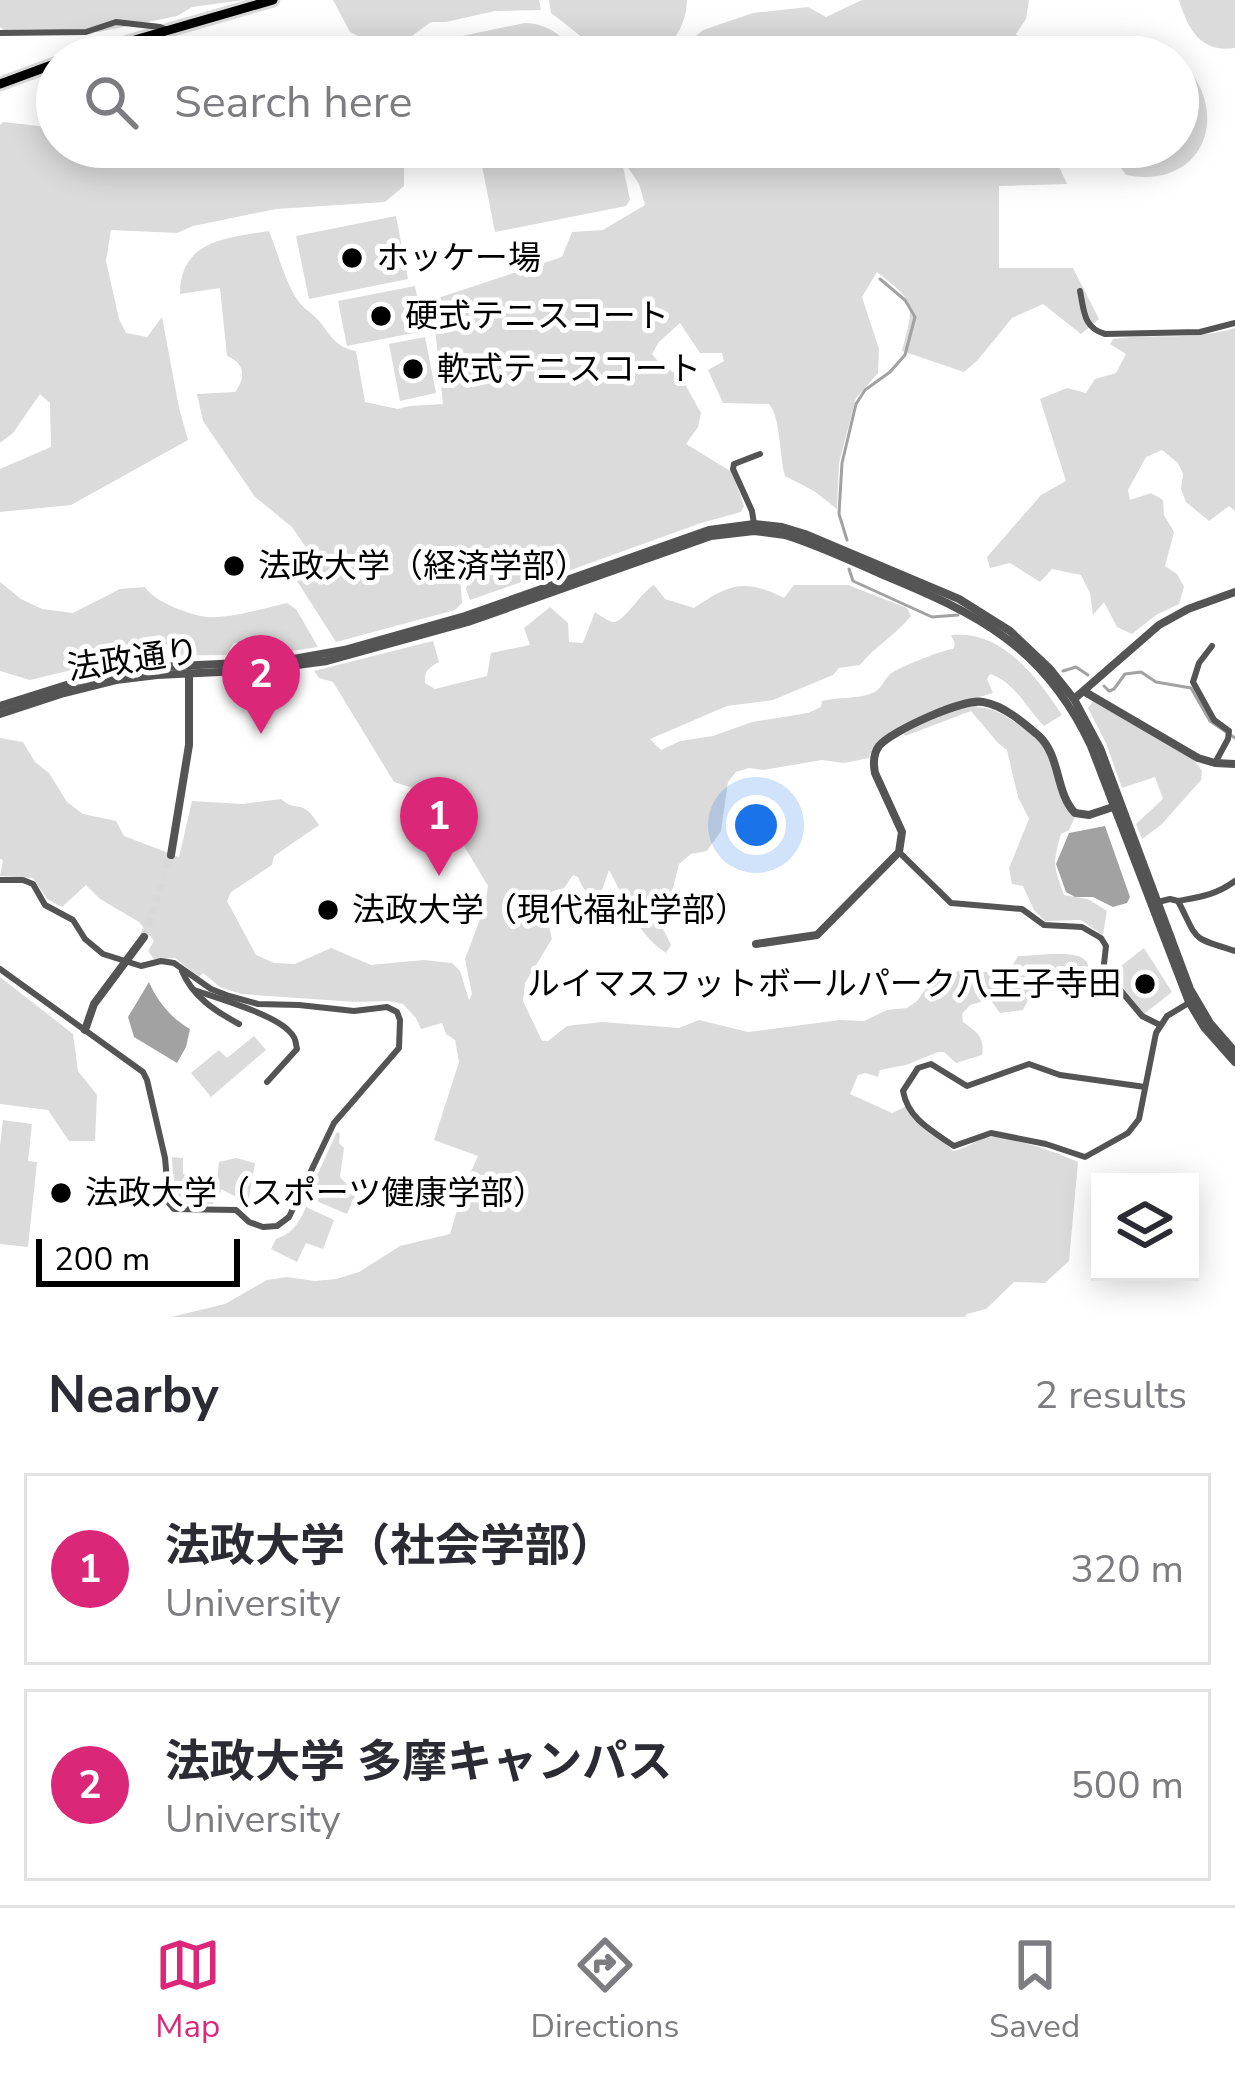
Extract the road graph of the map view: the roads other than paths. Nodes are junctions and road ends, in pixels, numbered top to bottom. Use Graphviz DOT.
graph roads {
  1 [pos="273,0"];
  2 [pos="168,31"];
  3 [pos="0,33"];
  4 [pos="150,36"];
  5 [pos="36,71"];
  6 [pos="0,84"];
  7 [pos="1080,291"];
  8 [pos="1235,323"];
  9 [pos="1092,328"];
  10 [pos="1098,344"];
  11 [pos="760,454"];
  12 [pos="754,528"];
  13 [pos="1235,592"];
  14 [pos="1212,646"];
  15 [pos="189,670"];
  16 [pos="1084,692"];
  17 [pos="1071,701"];
  18 [pos="0,710"];
  19 [pos="1215,763"];
  20 [pos="1235,764"];
  21 [pos="1118,805"];
  22 [pos="898,852"];
  23 [pos="171,855"];
  24 [pos="0,880"];
  25 [pos="1235,881"];
  26 [pos="1178,901"];
  27 [pos="1154,903"];
  28 [pos="144,937"];
  29 [pos="756,944"];
  30 [pos="1235,951"];
  31 [pos="125,962"];
  32 [pos="181,968"];
  33 [pos="0,969"];
  34 [pos="194,990"];
  35 [pos="1192,1001"];
  36 [pos="239,1002"];
  37 [pos="239,1024"];
  38 [pos="1160,1025"];
  39 [pos="85,1030"];
  40 [pos="1235,1052"];
  41 [pos="1235,1062"];
  42 [pos="267,1082"];
  43 [pos="1145,1087"];
  1 -- 2 [label="main road"];
  2 -- 3 [label="street"];
  2 -- 4 [label="main road"];
  5 -- 6 [label="main road"];
  7 -- 9 [label="street"];
  8 -- 9 [label="street"];
  9 -- 10 [label="street"];
  11 -- 12 [label="street"];
  12 -- 15 [label="street, 法政通り"];
  12 -- 17 [label="street"];
  13 -- 16 [label="street"];
  14 -- 19 [label="street"];
  15 -- 18 [label="street, 法政通り"];
  15 -- 23 [label="street"];
  16 -- 17 [label="street"];
  16 -- 19 [label="street"];
  17 -- 21 [label="street"];
  19 -- 20 [label="street"];
  21 -- 22 [label="street"];
  21 -- 27 [label="street"];
  22 -- 29 [label="street"];
  22 -- 38 [label="street"];
  24 -- 31 [label="street"];
  25 -- 26 [label="street"];
  26 -- 27 [label="street"];
  26 -- 30 [label="street"];
  27 -- 35 [label="street"];
  28 -- 31 [label="street"];
  31 -- 32 [label="street"];
  31 -- 39 [label="street"];
  32 -- 34 [label="street"];
  32 -- 36 [label="street"];
  33 -- 39 [label="street"];
  34 -- 36 [label="street"];
  34 -- 37 [label="street"];
  35 -- 38 [label="street"];
  35 -- 40 [label="street"];
  35 -- 41 [label="street"];
  36 -- 39 [label="street"];
  36 -- 42 [label="street"];
  38 -- 43 [label="street"];
  43 -- 43 [label="street"];
}
